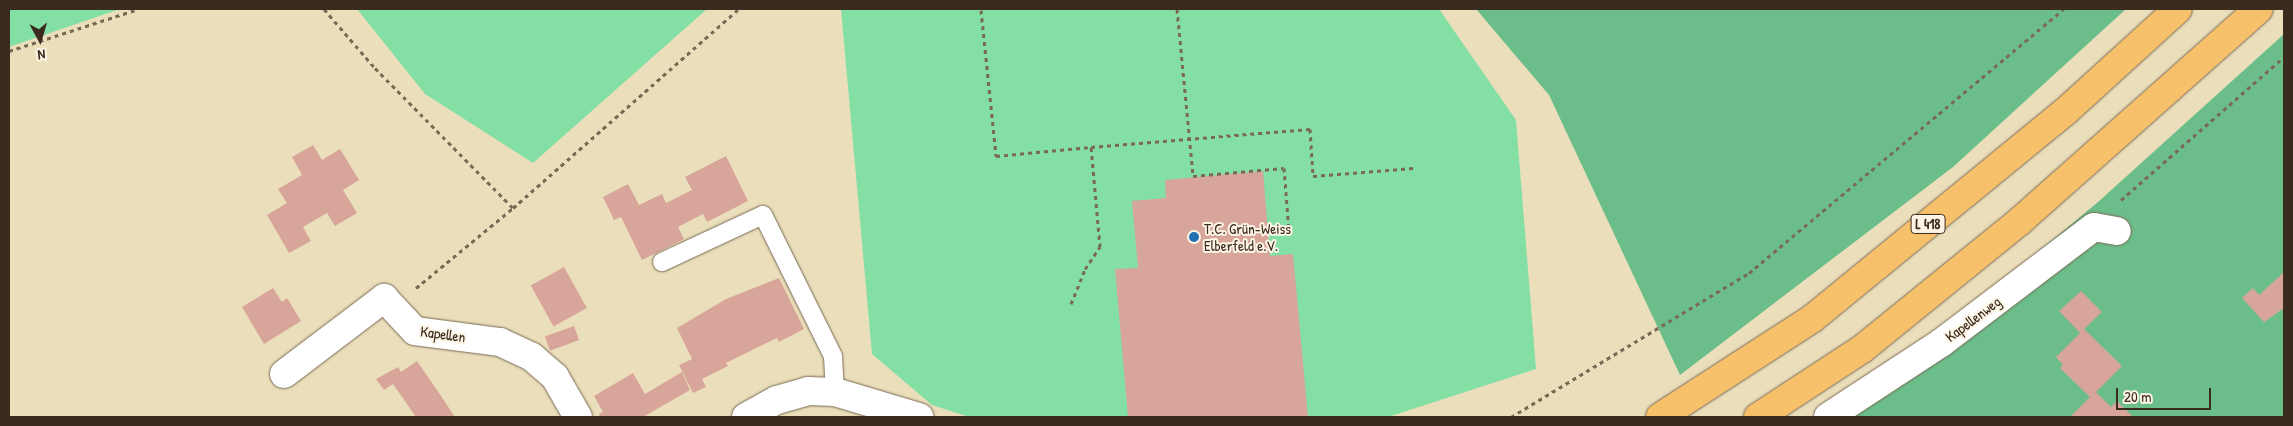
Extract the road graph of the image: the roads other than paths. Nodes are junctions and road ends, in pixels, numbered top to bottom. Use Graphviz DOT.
graph roads {
  1 [pos="2178,9"];
  2 [pos="2259,9"];
  3 [pos="2117,231"];
  4 [pos="662,262"];
  5 [pos="284,374"];
  6 [pos="835,392"];
  7 [pos="578,417"];
  8 [pos="746,417"];
  9 [pos="920,417"];
  10 [pos="1660,417"];
  11 [pos="1758,417"];
  12 [pos="1828,417"];
  1 -- 10 [label="highway, L 418"];
  2 -- 11 [label="highway"];
  3 -- 12 [label="street, Kapellenweg"];
  4 -- 6 [label="lane"];
  5 -- 7 [label="street, Kapellen"];
  6 -- 8 [label="street"];
  6 -- 9 [label="street"];
}
